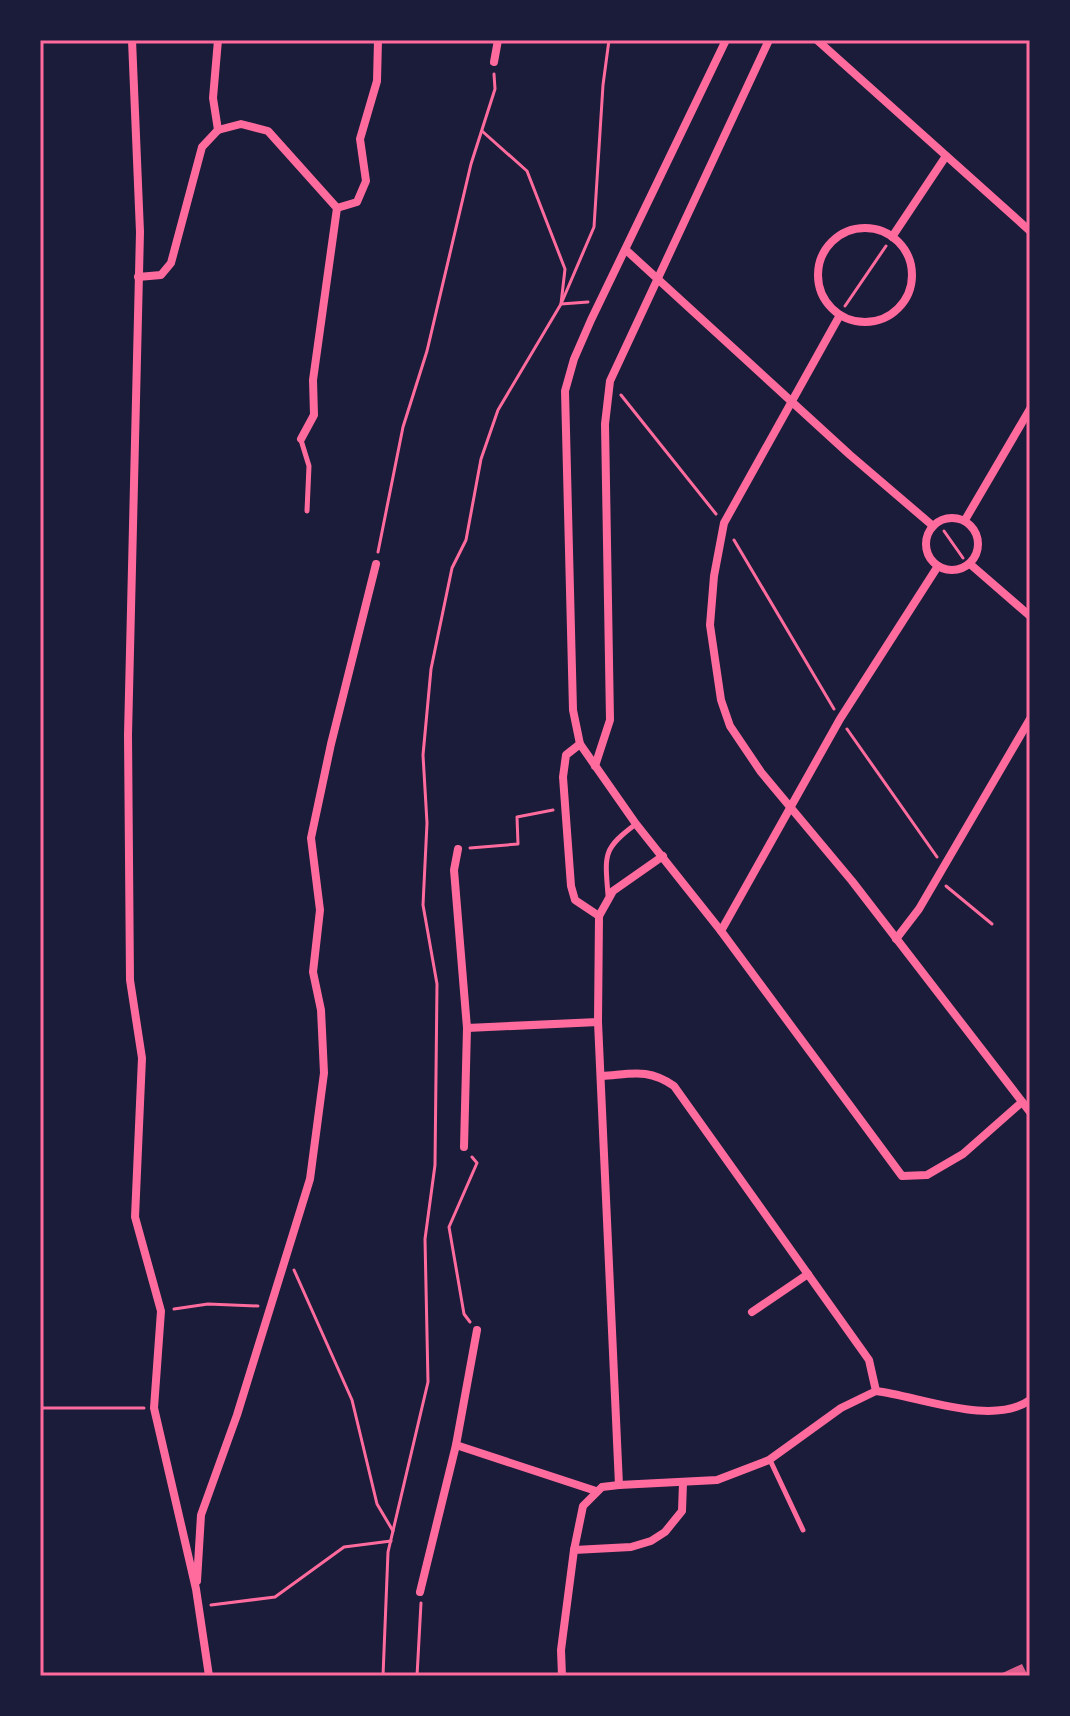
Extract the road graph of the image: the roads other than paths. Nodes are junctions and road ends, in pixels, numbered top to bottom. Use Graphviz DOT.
graph roads {
  1 [pos="132,40"];
  2 [pos="218,40"];
  3 [pos="378,40"];
  4 [pos="498,40"];
  5 [pos="726,40"];
  6 [pos="769,40"];
  7 [pos="817,40"];
  8 [pos="494,62"];
  9 [pos="218,130"];
  10 [pos="946,156"];
  11 [pos="337,208"];
  12 [pos="1030,231"];
  13 [pos="892,237"];
  14 [pos="626,250"];
  15 [pos="138,277"];
  16 [pos="658,278"];
  17 [pos="840,315"];
  18 [pos="791,401"];
  19 [pos="1030,409"];
  20 [pos="301,439"];
  21 [pos="307,511"];
  22 [pos="965,520"];
  23 [pos="935,524"];
  24 [pos="376,564"];
  25 [pos="969,564"];
  26 [pos="938,566"];
  27 [pos="1030,616"];
  28 [pos="1030,719"];
  29 [pos="580,744"];
  30 [pos="595,766"];
  31 [pos="790,807"];
  32 [pos="636,824"];
  33 [pos="458,849"];
  34 [pos="663,856"];
  35 [pos="608,900"];
  36 [pos="599,916"];
  37 [pos="721,931"];
  38 [pos="896,939"];
  39 [pos="598,1022"];
  40 [pos="467,1028"];
  41 [pos="602,1076"];
  42 [pos="1022,1102"];
  43 [pos="1030,1112"];
  44 [pos="464,1147"];
  45 [pos="808,1274"];
  46 [pos="752,1312"];
  47 [pos="477,1330"];
  48 [pos="876,1391"];
  49 [pos="1030,1400"];
  50 [pos="456,1445"];
  51 [pos="769,1460"];
  52 [pos="683,1483"];
  53 [pos="619,1485"];
  54 [pos="596,1491"];
  55 [pos="803,1530"];
  56 [pos="574,1550"];
  57 [pos="196,1589"];
  58 [pos="420,1592"];
  59 [pos="209,1676"];
  60 [pos="562,1676"];
  1 -- 15 [label="street"];
  2 -- 9 [label="street"];
  3 -- 11 [label="street"];
  4 -- 8 [label="street"];
  5 -- 14 [label="street"];
  6 -- 16 [label="street"];
  7 -- 10 [label="street"];
  9 -- 11 [label="street"];
  9 -- 15 [label="street"];
  10 -- 12 [label="street"];
  10 -- 13 [label="street"];
  11 -- 20 [label="street"];
  13 -- 17 [label="street"];
  13 -- 17 [label="street"];
  14 -- 16 [label="street"];
  14 -- 29 [label="street"];
  15 -- 57 [label="street"];
  16 -- 18 [label="street"];
  16 -- 30 [label="street"];
  17 -- 18 [label="street"];
  18 -- 23 [label="street"];
  18 -- 31 [label="street"];
  19 -- 22 [label="street"];
  20 -- 21 [label="lane"];
  22 -- 23 [label="street"];
  22 -- 25 [label="street"];
  23 -- 26 [label="street"];
  24 -- 57 [label="street"];
  25 -- 26 [label="street"];
  25 -- 27 [label="street"];
  26 -- 31 [label="street"];
  28 -- 38 [label="street"];
  29 -- 30 [label="street"];
  29 -- 36 [label="street"];
  30 -- 32 [label="street"];
  31 -- 37 [label="street"];
  31 -- 38 [label="street"];
  32 -- 34 [label="street"];
  32 -- 35 [label="lane"];
  33 -- 40 [label="street"];
  34 -- 35 [label="street"];
  34 -- 37 [label="street"];
  35 -- 36 [label="street"];
  36 -- 39 [label="street"];
  37 -- 42 [label="street"];
  38 -- 42 [label="street"];
  39 -- 40 [label="street"];
  39 -- 41 [label="street"];
  40 -- 44 [label="street"];
  41 -- 45 [label="street"];
  41 -- 53 [label="street"];
  42 -- 43 [label="street"];
  45 -- 46 [label="street"];
  45 -- 48 [label="street"];
  47 -- 50 [label="street"];
  48 -- 49 [label="street"];
  48 -- 51 [label="street"];
  50 -- 54 [label="street"];
  50 -- 58 [label="street"];
  51 -- 52 [label="street"];
  51 -- 55 [label="lane"];
  52 -- 53 [label="street"];
  52 -- 56 [label="street"];
  53 -- 54 [label="street"];
  54 -- 56 [label="street"];
  56 -- 60 [label="street"];
  57 -- 59 [label="street"];
}
